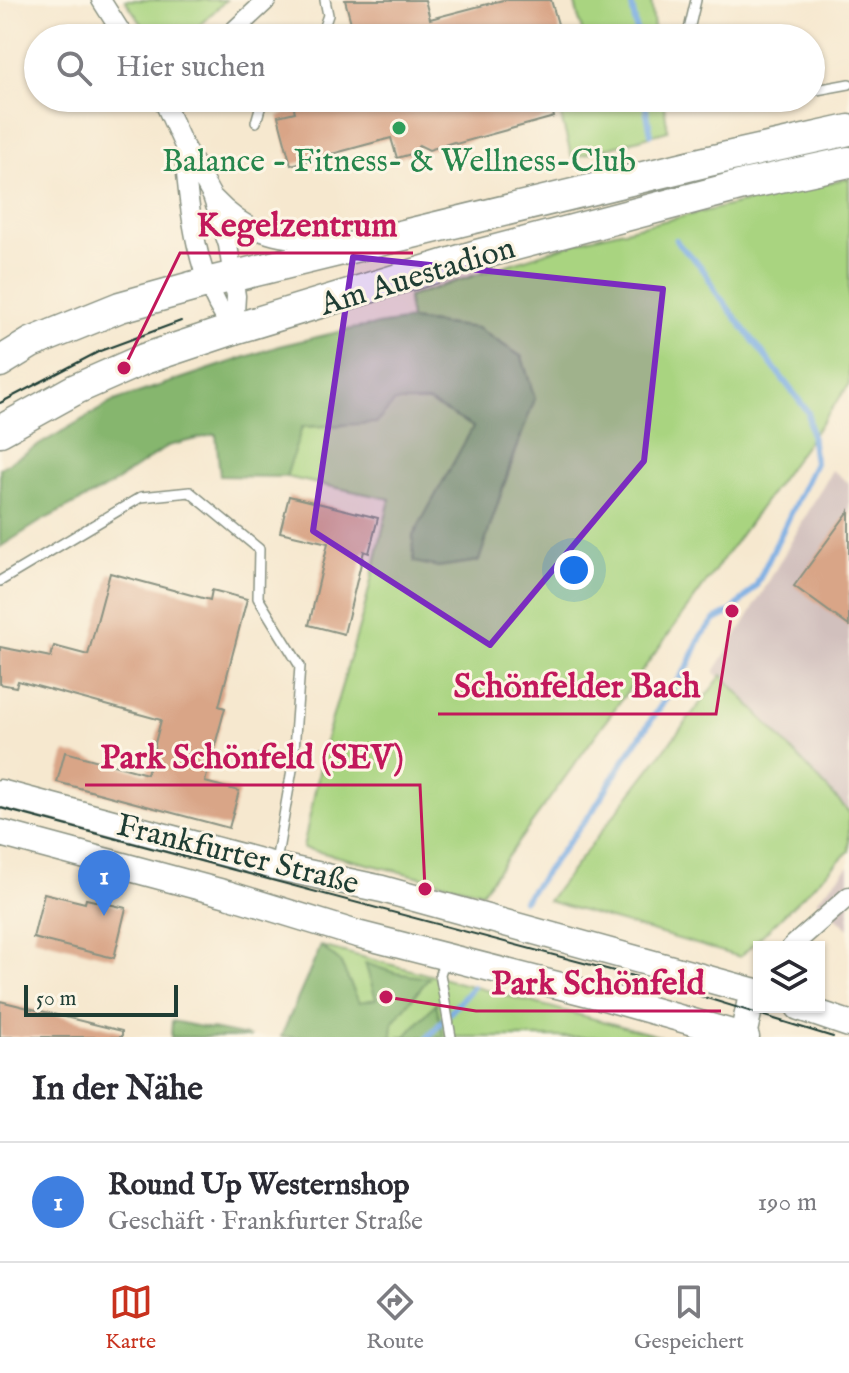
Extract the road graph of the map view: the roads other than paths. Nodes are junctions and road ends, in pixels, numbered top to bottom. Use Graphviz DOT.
graph roads {
  1 [pos="101,0"];
  2 [pos="325,0"];
  3 [pos="696,0"];
  4 [pos="264,1"];
  5 [pos="116,24"];
  6 [pos="240,24"];
  7 [pos="325,24"];
  8 [pos="690,24"];
  9 [pos="849,84"];
  10 [pos="825,88"];
  11 [pos="168,112"];
  12 [pos="259,112"];
  13 [pos="256,122"];
  14 [pos="849,130"];
  15 [pos="183,144"];
  16 [pos="849,162"];
  17 [pos="212,196"];
  18 [pos="377,243"];
  19 [pos="220,280"];
  20 [pos="234,329"];
  21 [pos="0,362"];
  22 [pos="0,431"];
  23 [pos="0,581"];
  24 [pos="262,758"];
  25 [pos="293,764"];
  26 [pos="0,793"];
  27 [pos="0,833"];
  28 [pos="275,866"];
  29 [pos="849,896"];
  30 [pos="798,941"];
  31 [pos="446,957"];
  32 [pos="753,987"];
  33 [pos="753,1003"];
  34 [pos="817,1013"];
  35 [pos="849,1024"];
  36 [pos="744,1036"];
  37 [pos="451,1037"];
  1 -- 5 [label="street"];
  2 -- 7 [label="lane"];
  3 -- 8 [label="lane"];
  4 -- 6 [label="street"];
  9 -- 10 [label="lane"];
  11 -- 15 [label="street"];
  12 -- 13 [label="lane"];
  14 -- 18 [label="main road, Am Auestadion"];
  15 -- 17 [label="street"];
  15 -- 19 [label="street"];
  16 -- 20 [label="main road, Am Auestadion"];
  17 -- 18 [label="street, Am Auestadion"];
  17 -- 19 [label="street"];
  18 -- 19 [label="main road, Am Auestadion"];
  19 -- 20 [label="street"];
  19 -- 20 [label="street"];
  19 -- 21 [label="main road, Am Auestadion"];
  20 -- 22 [label="main road, Am Auestadion"];
  23 -- 25 [label="lane"];
  24 -- 25 [label="lane"];
  25 -- 28 [label="lane"];
  26 -- 28 [label="main road, Frankfurter Straße"];
  27 -- 31 [label="main road, Frankfurter Straße"];
  28 -- 32 [label="main road, Frankfurter Straße"];
  29 -- 30 [label="street"];
  31 -- 36 [label="main road, Frankfurter Straße"];
  31 -- 37 [label="lane"];
  33 -- 36 [label="main road, Frankfurter Straße"];
  34 -- 35 [label="main road"];
}
